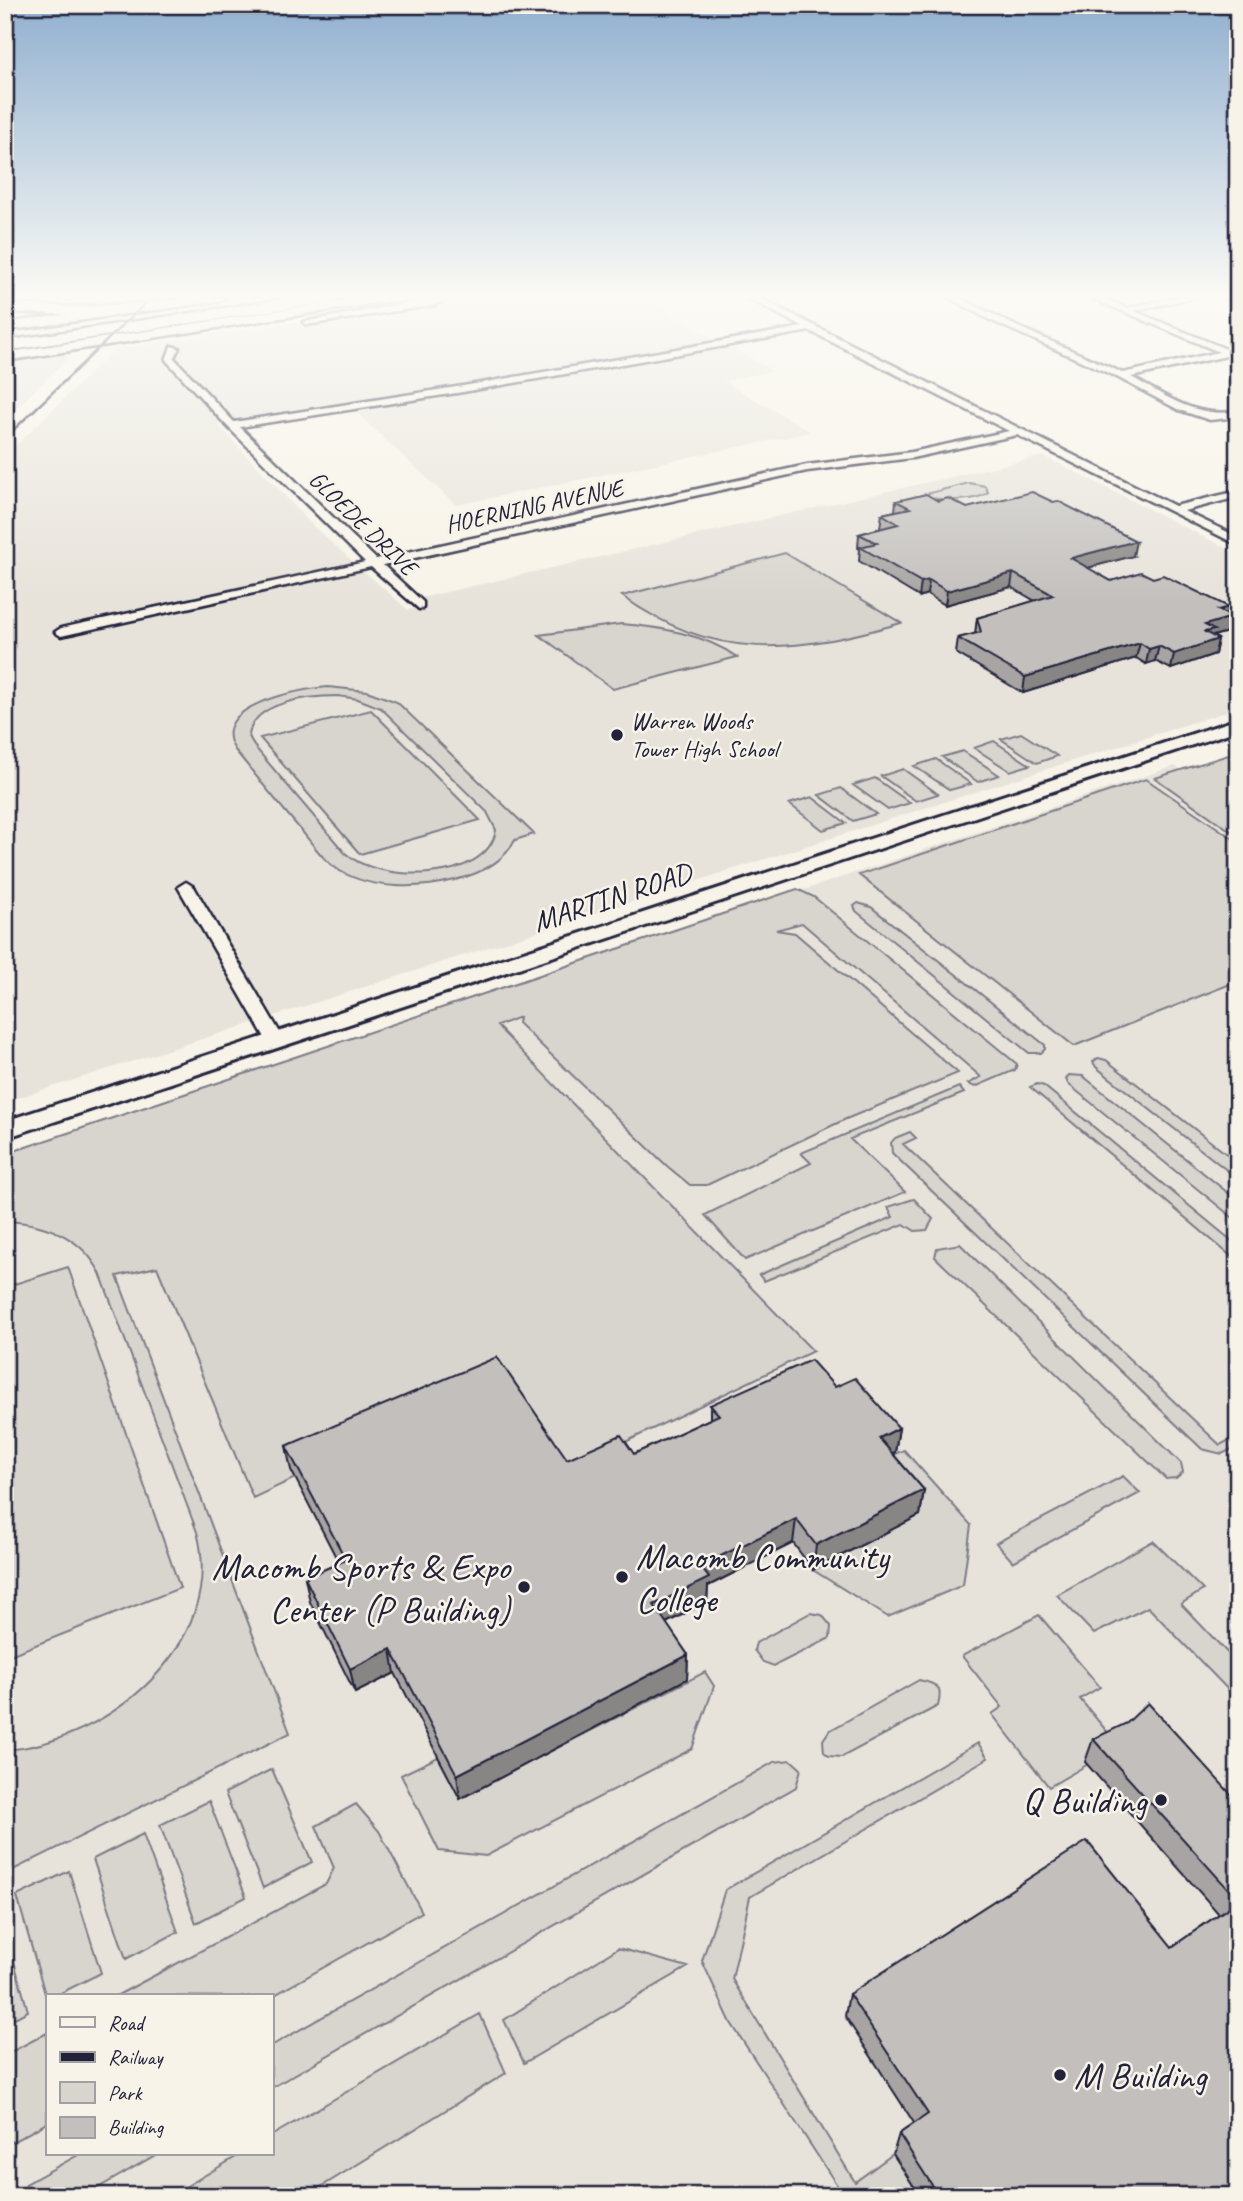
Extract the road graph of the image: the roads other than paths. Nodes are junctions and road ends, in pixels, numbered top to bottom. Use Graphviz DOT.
graph roads {
  1 [pos="208,400"];
  2 [pos="394,400"];
  3 [pos="953,400"];
  4 [pos="1167,400"];
  5 [pos="1238,414"];
  6 [pos="232,425"];
  7 [pos="1017,432"];
  8 [pos="1238,494"];
  9 [pos="1173,510"];
  10 [pos="1238,542"];
  11 [pos="372,564"];
  12 [pos="419,605"];
  13 [pos="61,632"];
  14 [pos="1238,724"];
  15 [pos="186,887"];
  16 [pos="276,1041"];
  17 [pos="5,1130"];
  1 -- 6 [label="street, GLOEDE DRIVE"];
  2 -- 6 [label="street"];
  3 -- 7 [label="street"];
  4 -- 5 [label="street"];
  6 -- 11 [label="street, GLOEDE DRIVE"];
  7 -- 9 [label="street"];
  7 -- 11 [label="street, HOERNING AVENUE"];
  8 -- 9 [label="street"];
  9 -- 10 [label="street"];
  11 -- 12 [label="street, GLOEDE DRIVE"];
  11 -- 13 [label="street, HOERNING AVENUE"];
  14 -- 16 [label="street, MARTIN ROAD"];
  15 -- 16 [label="street"];
  16 -- 17 [label="street, MARTIN ROAD"];
}
